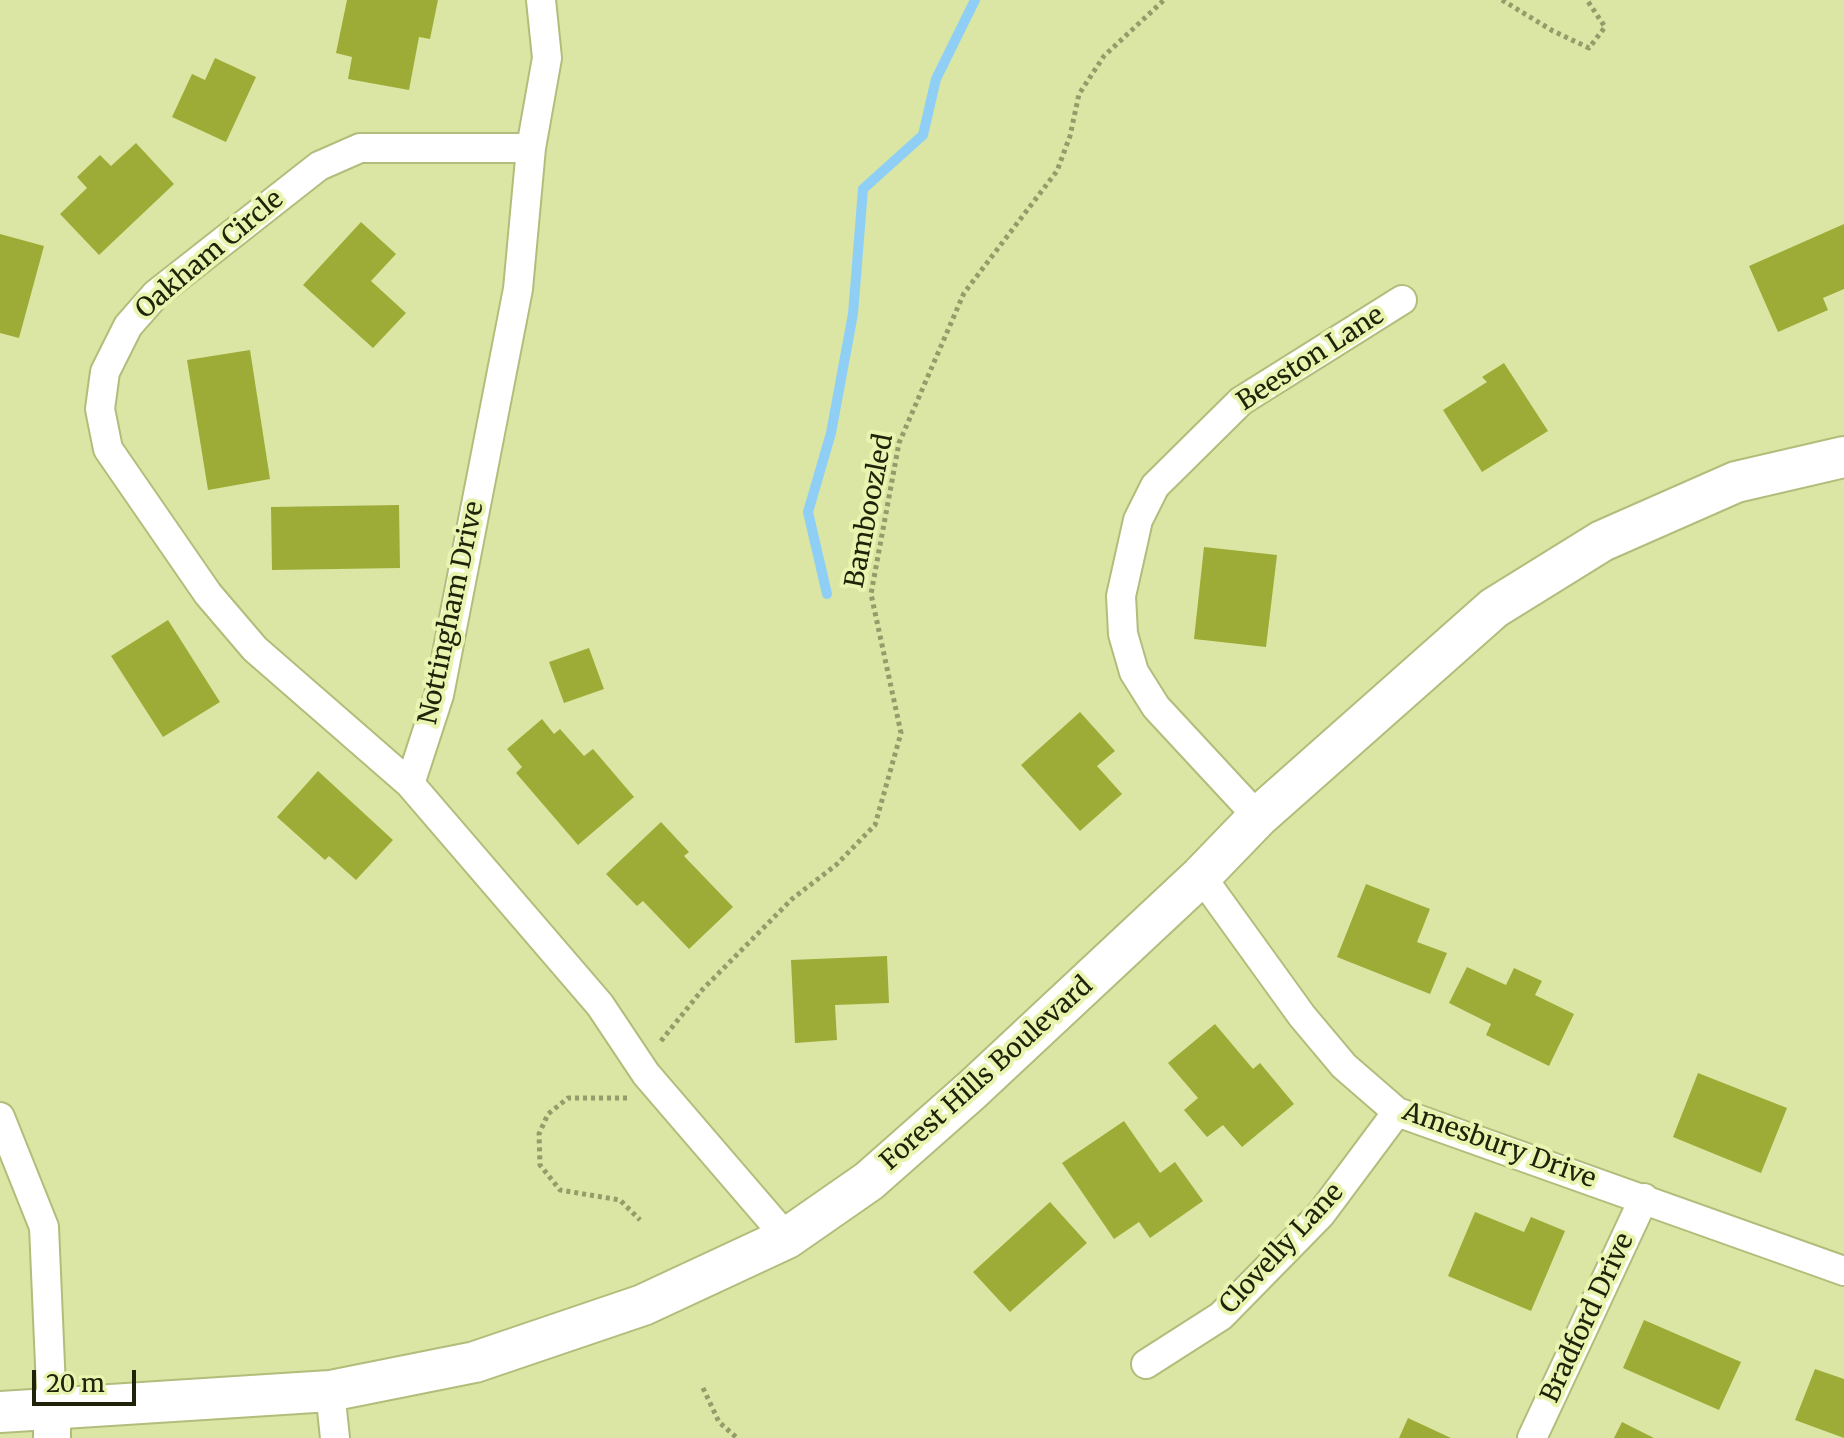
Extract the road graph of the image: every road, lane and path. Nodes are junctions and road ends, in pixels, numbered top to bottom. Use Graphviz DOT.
graph roads {
  1 [pos="541,0"];
  2 [pos="1164,0"];
  3 [pos="1502,0"];
  4 [pos="1587,0"];
  5 [pos="531,148"];
  6 [pos="1402,300"];
  7 [pos="1844,457"];
  8 [pos="410,784"];
  9 [pos="1258,817"];
  10 [pos="1201,876"];
  11 [pos="658,1045"];
  12 [pos="639,1095"];
  13 [pos="1397,1112"];
  14 [pos="0,1117"];
  15 [pos="1644,1198"];
  16 [pos="640,1220"];
  17 [pos="787,1238"];
  18 [pos="1844,1271"];
  19 [pos="1146,1364"];
  20 [pos="703,1388"];
  21 [pos="330,1391"];
  22 [pos="0,1412"];
  23 [pos="52,1425"];
  24 [pos="335,1438"];
  25 [pos="737,1438"];
  26 [pos="1532,1438"];
  1 -- 5 [label="street, Nottingham Drive"];
  2 -- 11 [label="path, Bamboozled"];
  3 -- 4 [label="path"];
  5 -- 8 [label="street, Nottingham Drive"];
  5 -- 8 [label="street, Oakham Circle"];
  6 -- 9 [label="street, Beeston Lane"];
  7 -- 9 [label="main road, Forest Hills Boulevard"];
  8 -- 17 [label="street"];
  9 -- 10 [label="main road, Forest Hills Boulevard"];
  10 -- 13 [label="street, Amesbury Drive"];
  10 -- 17 [label="main road, Forest Hills Boulevard"];
  12 -- 16 [label="path"];
  13 -- 15 [label="street, Amesbury Drive"];
  13 -- 19 [label="street, Clovelly Lane"];
  14 -- 23 [label="street"];
  15 -- 18 [label="street, Amesbury Drive"];
  15 -- 26 [label="street, Bradford Drive"];
  17 -- 21 [label="main road, Forest Hills Boulevard"];
  20 -- 25 [label="path"];
  21 -- 23 [label="main road, Forest Hills Boulevard"];
  21 -- 24 [label="street"];
  22 -- 23 [label="main road, Forest Hills Boulevard"];
}
